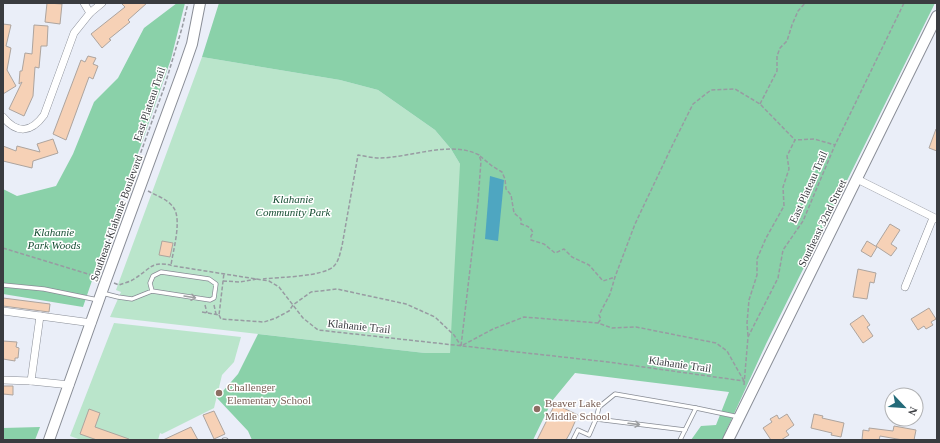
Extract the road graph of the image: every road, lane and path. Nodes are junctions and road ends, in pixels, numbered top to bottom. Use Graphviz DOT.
graph roads {
  1 [pos="84,3"];
  2 [pos="102,3"];
  3 [pos="188,3"];
  4 [pos="200,3"];
  5 [pos="805,3"];
  6 [pos="904,3"];
  7 [pos="90,13"];
  8 [pos="937,16"];
  9 [pos="760,104"];
  10 [pos="3,117"];
  11 [pos="795,140"];
  12 [pos="835,145"];
  13 [pos="479,155"];
  14 [pos="857,179"];
  15 [pos="140,188"];
  16 [pos="935,219"];
  17 [pos="3,248"];
  18 [pos="171,266"];
  19 [pos="615,277"];
  20 [pos="101,279"];
  21 [pos="260,279"];
  22 [pos="223,281"];
  23 [pos="3,285"];
  24 [pos="906,288"];
  25 [pos="152,291"];
  26 [pos="100,296"];
  27 [pos="204,303"];
  28 [pos="214,304"];
  29 [pos="293,305"];
  30 [pos="3,311"];
  31 [pos="207,313"];
  32 [pos="216,314"];
  33 [pos="219,315"];
  34 [pos="40,316"];
  35 [pos="598,323"];
  36 [pos="92,324"];
  37 [pos="748,337"];
  38 [pos="461,346"];
  39 [pos="3,380"];
  40 [pos="31,381"];
  41 [pos="744,381"];
  42 [pos="70,385"];
  43 [pos="696,408"];
  44 [pos="740,417"];
  45 [pos="596,420"];
  46 [pos="685,430"];
  47 [pos="49,440"];
  48 [pos="573,440"];
  49 [pos="680,440"];
  50 [pos="728,440"];
  1 -- 7 [label="street"];
  2 -- 7 [label="street"];
  3 -- 20 [label="path, East Plateau Trail"];
  4 -- 15 [label="street, Southeast Klahanie Boulevard"];
  5 -- 9 [label="path"];
  6 -- 12 [label="path, East Plateau Trail"];
  7 -- 10 [label="street"];
  8 -- 14 [label="street, Southeast 32nd Street"];
  9 -- 11 [label="path"];
  9 -- 19 [label="path"];
  11 -- 12 [label="path"];
  11 -- 37 [label="path"];
  12 -- 37 [label="path, East Plateau Trail"];
  13 -- 19 [label="path"];
  13 -- 21 [label="path"];
  13 -- 38 [label="path"];
  14 -- 16 [label="street"];
  14 -- 44 [label="street, Southeast 32nd Street"];
  15 -- 18 [label="path"];
  15 -- 20 [label="street, Southeast Klahanie Boulevard"];
  16 -- 24 [label="street"];
  17 -- 20 [label="path, Klahanie Trail"];
  18 -- 20 [label="path, Klahanie Trail"];
  18 -- 21 [label="path, Klahanie Trail"];
  19 -- 35 [label="path"];
  20 -- 26 [label="street, Southeast Klahanie Boulevard"];
  21 -- 22 [label="path"];
  21 -- 29 [label="path, Klahanie Trail"];
  23 -- 26 [label="lane"];
  25 -- 25 [label="lane, one-way"];
  25 -- 26 [label="lane"];
  26 -- 36 [label="street, Southeast Klahanie Boulevard"];
  27 -- 31 [label="path"];
  28 -- 32 [label="path"];
  29 -- 33 [label="path"];
  29 -- 38 [label="path, Klahanie Trail"];
  29 -- 38 [label="path"];
  30 -- 34 [label="street"];
  34 -- 36 [label="street"];
  34 -- 40 [label="street"];
  35 -- 38 [label="path"];
  35 -- 41 [label="path"];
  36 -- 42 [label="street, Southeast Klahanie Boulevard"];
  37 -- 41 [label="path, East Plateau Trail"];
  38 -- 41 [label="path, Klahanie Trail"];
  39 -- 40 [label="street"];
  40 -- 42 [label="street"];
  42 -- 47 [label="street, Southeast Klahanie Boulevard"];
  43 -- 44 [label="lane"];
  43 -- 45 [label="lane"];
  43 -- 46 [label="lane"];
  44 -- 50 [label="street, Southeast 32nd Street"];
  45 -- 46 [label="lane, one-way"];
  45 -- 48 [label="lane"];
  46 -- 49 [label="lane"];
}
